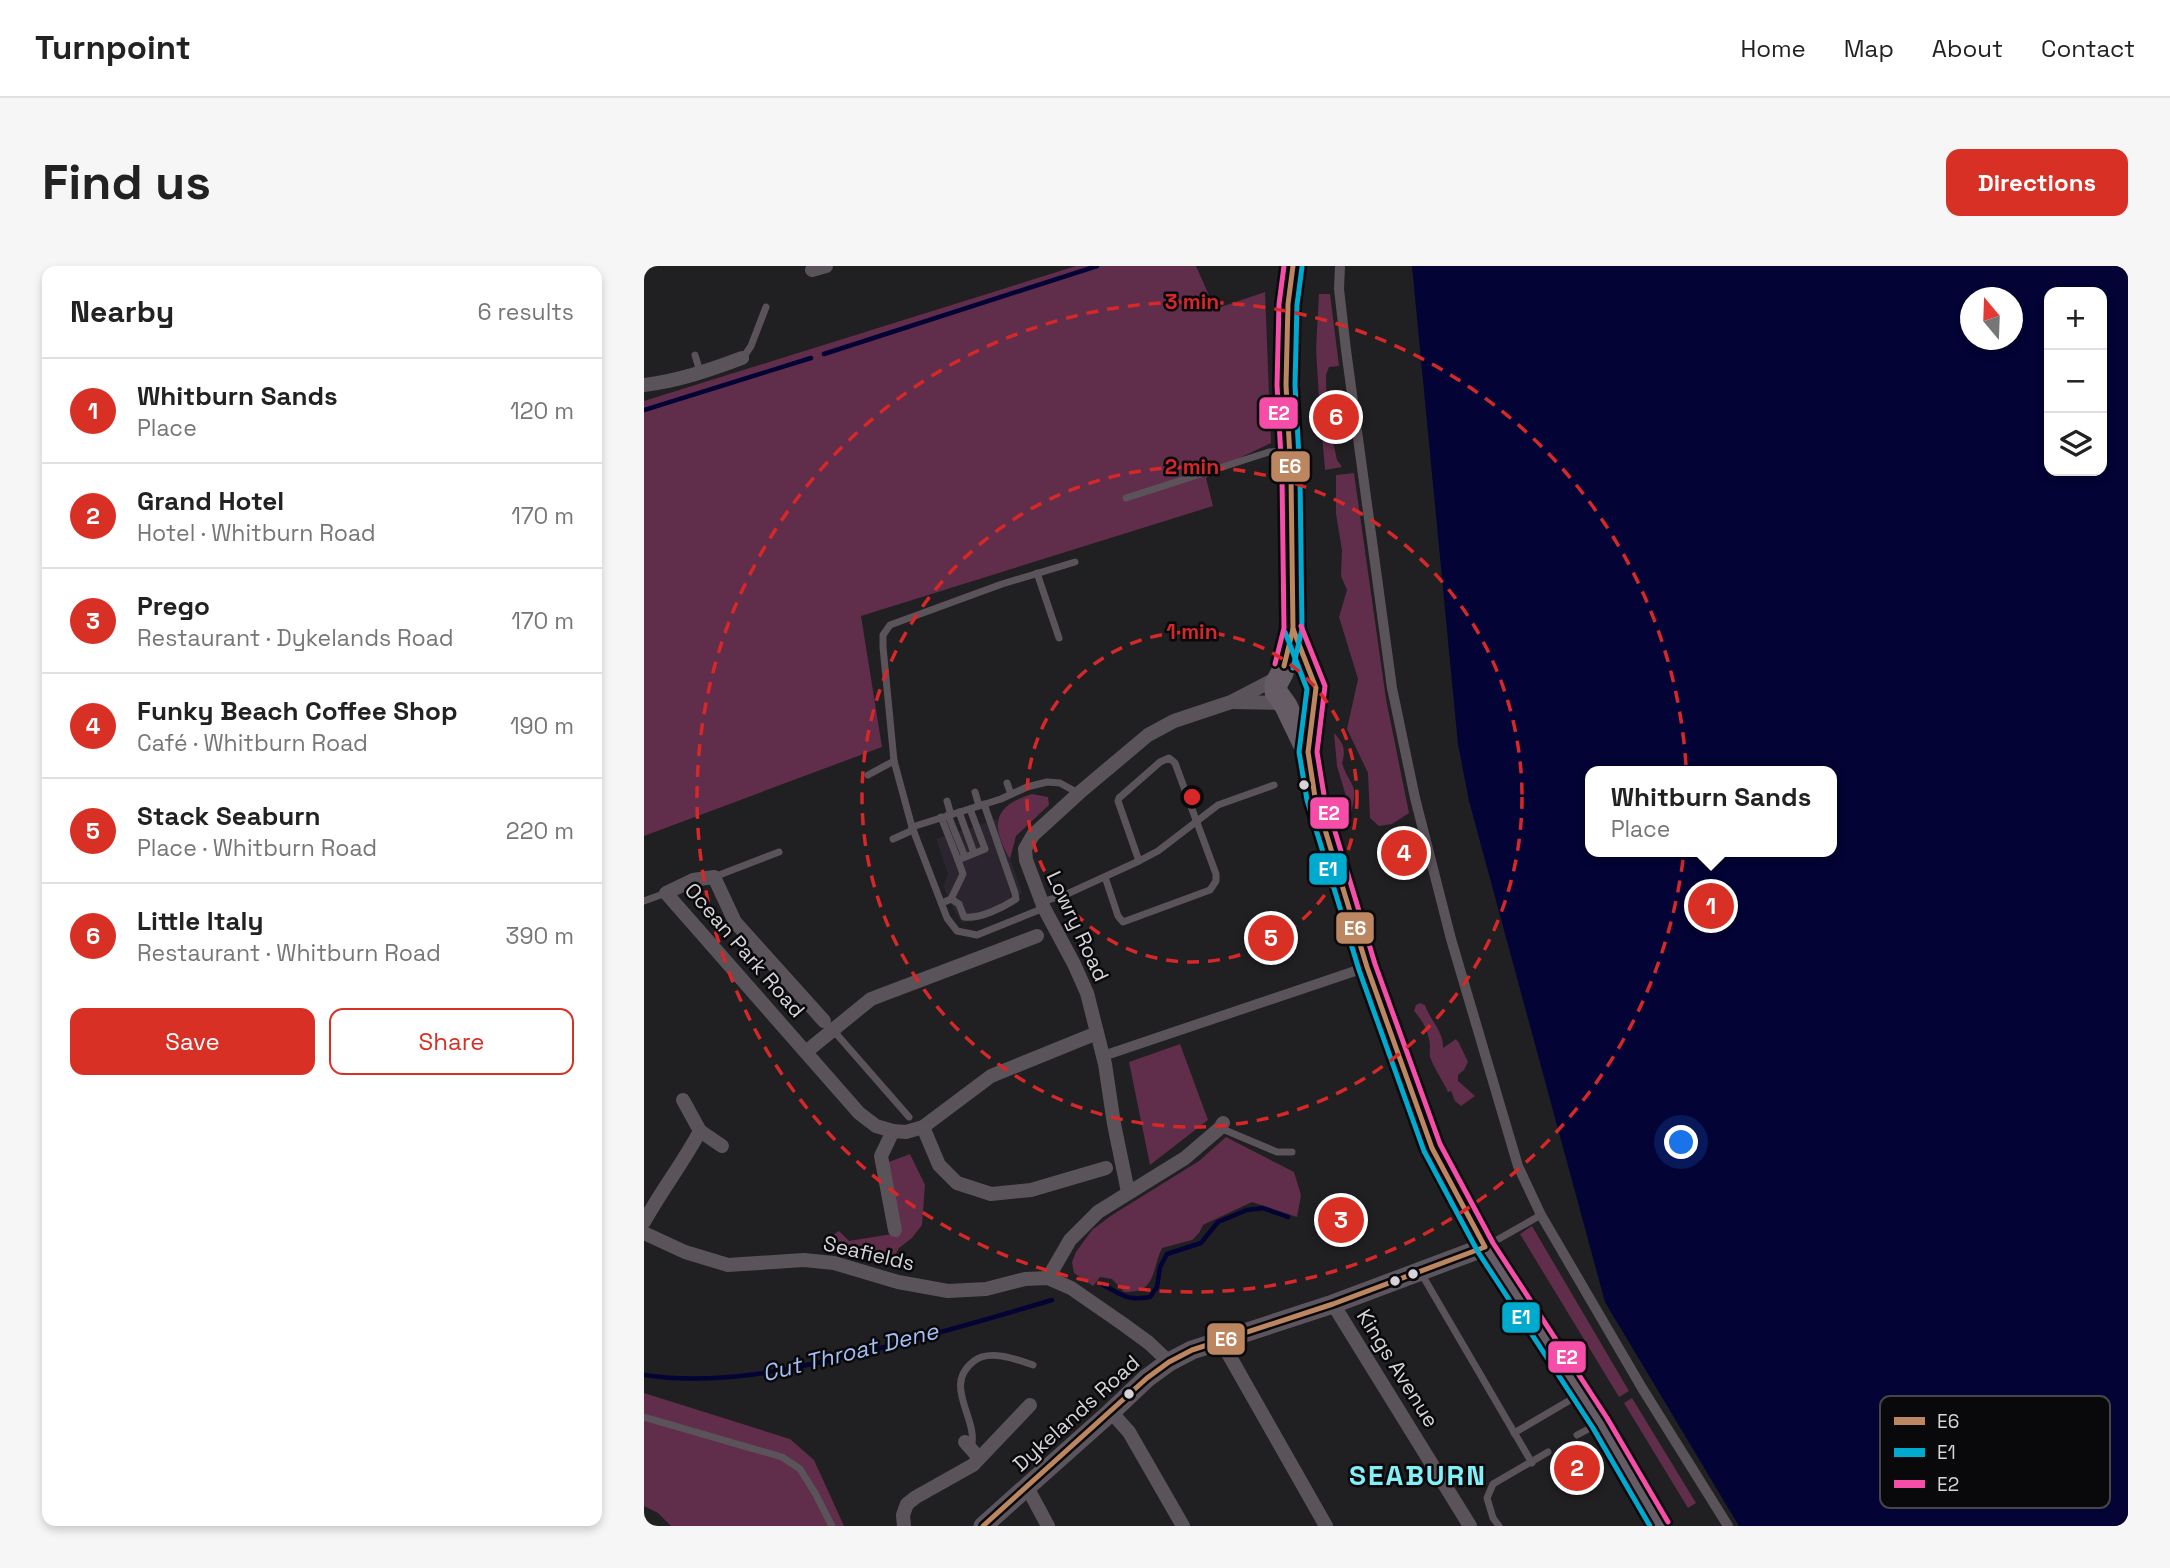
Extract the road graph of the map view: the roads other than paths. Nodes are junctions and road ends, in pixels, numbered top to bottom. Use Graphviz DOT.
graph roads {
  1 [pos="1293,266"];
  2 [pos="1340,266"];
  3 [pos="766,307"];
  4 [pos="695,355"];
  5 [pos="742,358"];
  6 [pos="701,373"];
  7 [pos="644,385"];
  8 [pos="1289,451"];
  9 [pos="1126,498"];
  10 [pos="1075,562"];
  11 [pos="1037,573"];
  12 [pos="1293,629"];
  13 [pos="1059,638"];
  14 [pos="1281,675"];
  15 [pos="1314,688"];
  16 [pos="1231,702"];
  17 [pos="1284,705"];
  18 [pos="1308,752"];
  19 [pos="894,761"];
  20 [pos="868,775"];
  21 [pos="1007,783"];
  22 [pos="1274,785"];
  23 [pos="975,792"];
  24 [pos="1079,793"];
  25 [pos="1011,794"];
  26 [pos="947,802"];
  27 [pos="982,805"];
  28 [pos="970,809"];
  29 [pos="950,815"];
  30 [pos="1196,821"];
  31 [pos="913,828"];
  32 [pos="893,839"];
  33 [pos="779,852"];
  34 [pos="974,853"];
  35 [pos="961,858"];
  36 [pos="1139,861"];
  37 [pos="714,877"];
  38 [pos="1105,877"];
  39 [pos="666,893"];
  40 [pos="951,899"];
  41 [pos="644,901"];
  42 [pos="942,903"];
  43 [pos="1043,906"];
  44 [pos="1037,936"];
  45 [pos="1367,967"];
  46 [pos="828,1026"];
  47 [pos="1097,1033"];
  48 [pos="807,1051"];
  49 [pos="1102,1056"];
  50 [pos="683,1100"];
  51 [pos="909,1117"];
  52 [pos="1222,1126"];
  53 [pos="923,1128"];
  54 [pos="700,1131"];
  55 [pos="893,1131"];
  56 [pos="722,1146"];
  57 [pos="1292,1152"];
  58 [pos="1106,1168"];
  59 [pos="1128,1192"];
  60 [pos="1541,1215"];
  61 [pos="644,1222"];
  62 [pos="895,1230"];
  63 [pos="644,1233"];
  64 [pos="1485,1248"];
  65 [pos="1420,1273"];
  66 [pos="1048,1278"];
  67 [pos="1334,1304"];
  68 [pos="1221,1340"];
  69 [pos="1168,1362"];
  70 [pos="1033,1365"];
  71 [pos="1579,1394"];
  72 [pos="1030,1405"];
  73 [pos="1111,1412"];
  74 [pos="644,1417"];
  75 [pos="1600,1423"];
  76 [pos="1514,1433"];
  77 [pos="1577,1435"];
  78 [pos="972,1450"];
  79 [pos="1548,1452"];
  80 [pos="1532,1463"];
  81 [pos="1027,1488"];
  82 [pos="1660,1525"];
  83 [pos="832,1526"];
  84 [pos="904,1526"];
  85 [pos="983,1526"];
  86 [pos="1048,1526"];
  87 [pos="1183,1526"];
  88 [pos="1326,1526"];
  89 [pos="1470,1526"];
  90 [pos="1499,1526"];
  91 [pos="1728,1526"];
  1 -- 8 [label="main road"];
  2 -- 60 [label="street"];
  3 -- 5 [label="lane"];
  4 -- 6 [label="lane"];
  5 -- 6 [label="street"];
  6 -- 7 [label="street"];
  8 -- 9 [label="lane"];
  8 -- 12 [label="main road"];
  10 -- 11 [label="lane"];
  11 -- 13 [label="lane"];
  11 -- 19 [label="lane"];
  12 -- 14 [label="main road"];
  12 -- 15 [label="main road"];
  14 -- 15 [label="main road"];
  14 -- 16 [label="street, Lowry Road"];
  14 -- 17 [label="main road"];
  15 -- 17 [label="main road"];
  15 -- 18 [label="main road"];
  16 -- 17 [label="street, Lowry Road"];
  16 -- 24 [label="street, Lowry Road"];
  17 -- 18 [label="main road"];
  18 -- 45 [label="main road"];
  19 -- 20 [label="lane"];
  19 -- 31 [label="lane"];
  21 -- 25 [label="lane"];
  22 -- 30 [label="lane"];
  23 -- 27 [label="lane"];
  24 -- 25 [label="lane"];
  24 -- 43 [label="street, Lowry Road"];
  25 -- 27 [label="lane"];
  26 -- 29 [label="lane"];
  27 -- 28 [label="lane"];
  27 -- 40 [label="lane"];
  28 -- 29 [label="lane"];
  28 -- 34 [label="lane"];
  29 -- 31 [label="lane"];
  29 -- 34 [label="lane"];
  29 -- 35 [label="lane"];
  30 -- 36 [label="lane"];
  30 -- 36 [label="lane"];
  30 -- 38 [label="lane"];
  31 -- 32 [label="lane"];
  31 -- 42 [label="lane"];
  33 -- 37 [label="lane"];
  34 -- 35 [label="lane"];
  35 -- 40 [label="lane"];
  36 -- 38 [label="lane"];
  37 -- 39 [label="street, Ocean Park Road"];
  37 -- 46 [label="street, Ocean Park Road"];
  38 -- 43 [label="lane"];
  39 -- 41 [label="lane"];
  39 -- 48 [label="street, Ocean Park Road"];
  40 -- 42 [label="lane"];
  42 -- 43 [label="lane"];
  43 -- 47 [label="street, Lowry Road"];
  44 -- 46 [label="street"];
  45 -- 49 [label="street"];
  45 -- 64 [label="main road"];
  46 -- 48 [label="street"];
  46 -- 51 [label="lane"];
  47 -- 49 [label="street, Lowry Road"];
  47 -- 53 [label="street"];
  48 -- 55 [label="street, Ocean Park Road"];
  49 -- 59 [label="street, Lowry Road"];
  50 -- 54 [label="street"];
  52 -- 57 [label="lane"];
  52 -- 59 [label="street"];
  53 -- 55 [label="street"];
  53 -- 58 [label="street"];
  54 -- 56 [label="street"];
  54 -- 61 [label="street"];
  55 -- 62 [label="street"];
  59 -- 66 [label="street"];
  60 -- 64 [label="lane"];
  60 -- 91 [label="street"];
  63 -- 66 [label="street, Seafields"];
  64 -- 65 [label="main road, Dykelands Road"];
  64 -- 71 [label="main road"];
  65 -- 67 [label="main road, Dykelands Road"];
  65 -- 76 [label="lane"];
  66 -- 69 [label="street"];
  67 -- 68 [label="main road, Dykelands Road"];
  67 -- 89 [label="street, Kings Avenue"];
  68 -- 69 [label="main road, Dykelands Road"];
  68 -- 88 [label="street"];
  69 -- 73 [label="main road, Dykelands Road"];
  70 -- 78 [label="lane"];
  71 -- 75 [label="main road"];
  71 -- 76 [label="lane"];
  72 -- 78 [label="street"];
  73 -- 81 [label="main road, Dykelands Road"];
  73 -- 87 [label="street"];
  74 -- 83 [label="lane"];
  75 -- 77 [label="lane"];
  75 -- 82 [label="main road"];
  76 -- 80 [label="lane"];
  78 -- 84 [label="street"];
  79 -- 80 [label="lane"];
  80 -- 90 [label="lane"];
  81 -- 85 [label="main road, Dykelands Road"];
  81 -- 86 [label="street"];
}
